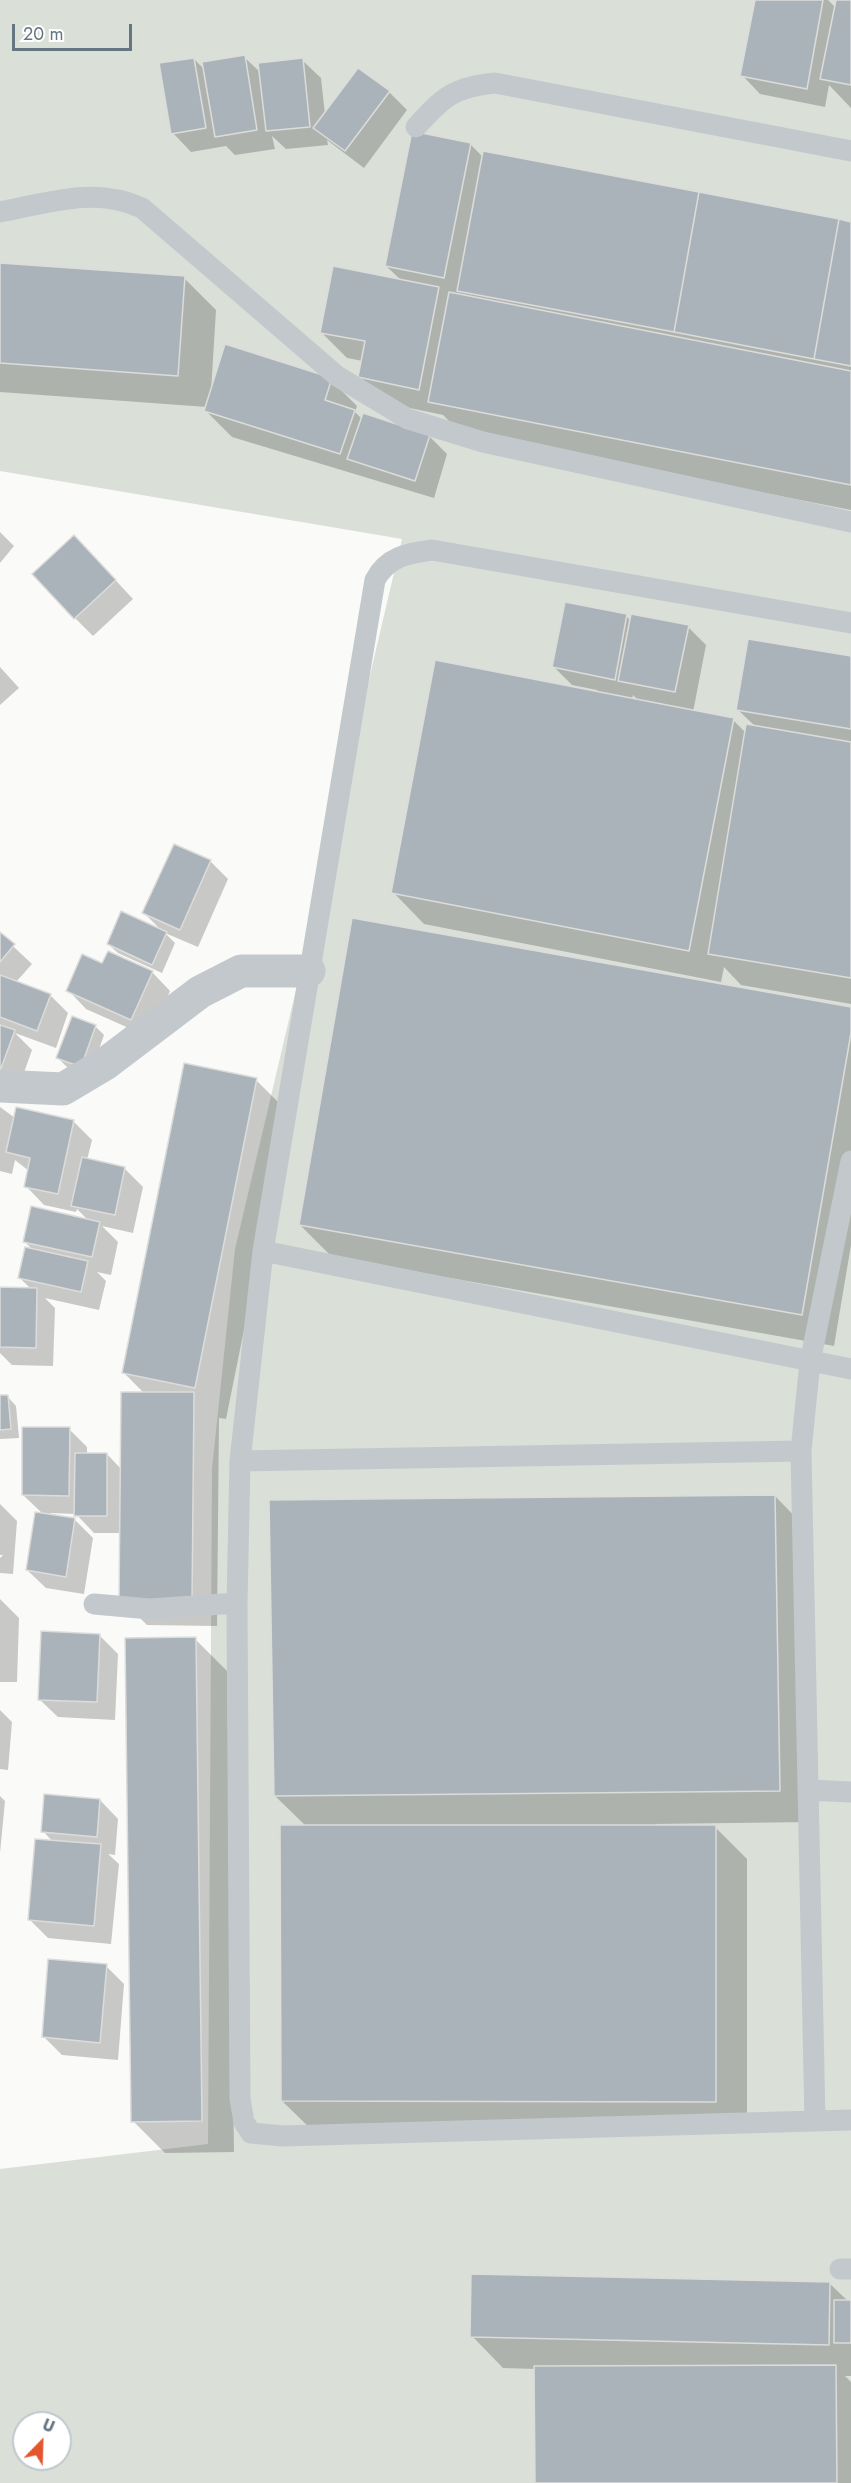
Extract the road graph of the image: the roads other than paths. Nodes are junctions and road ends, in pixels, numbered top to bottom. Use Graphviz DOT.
graph roads {
  1 [pos="416,127"];
  2 [pos="851,151"];
  3 [pos="0,212"];
  4 [pos="851,522"];
  5 [pos="851,623"];
  6 [pos="309,971"];
  7 [pos="0,1086"];
  8 [pos="851,1161"];
  9 [pos="263,1251"];
  10 [pos="810,1362"];
  11 [pos="851,1369"];
  12 [pos="801,1451"];
  13 [pos="240,1461"];
  14 [pos="237,1603"];
  15 [pos="94,1604"];
  16 [pos="808,1790"];
  17 [pos="851,1792"];
  18 [pos="851,2120"];
  19 [pos="815,2121"];
  1 -- 2 [label="lane"];
  3 -- 4 [label="lane"];
  5 -- 6 [label="lane"];
  6 -- 7 [label="street"];
  6 -- 9 [label="lane"];
  8 -- 10 [label="lane"];
  9 -- 10 [label="lane"];
  9 -- 13 [label="lane"];
  10 -- 11 [label="lane"];
  10 -- 12 [label="lane"];
  12 -- 13 [label="lane"];
  12 -- 16 [label="lane"];
  13 -- 14 [label="lane"];
  14 -- 15 [label="lane"];
  14 -- 19 [label="lane"];
  16 -- 17 [label="lane"];
  16 -- 19 [label="lane"];
  18 -- 19 [label="lane"];
}
